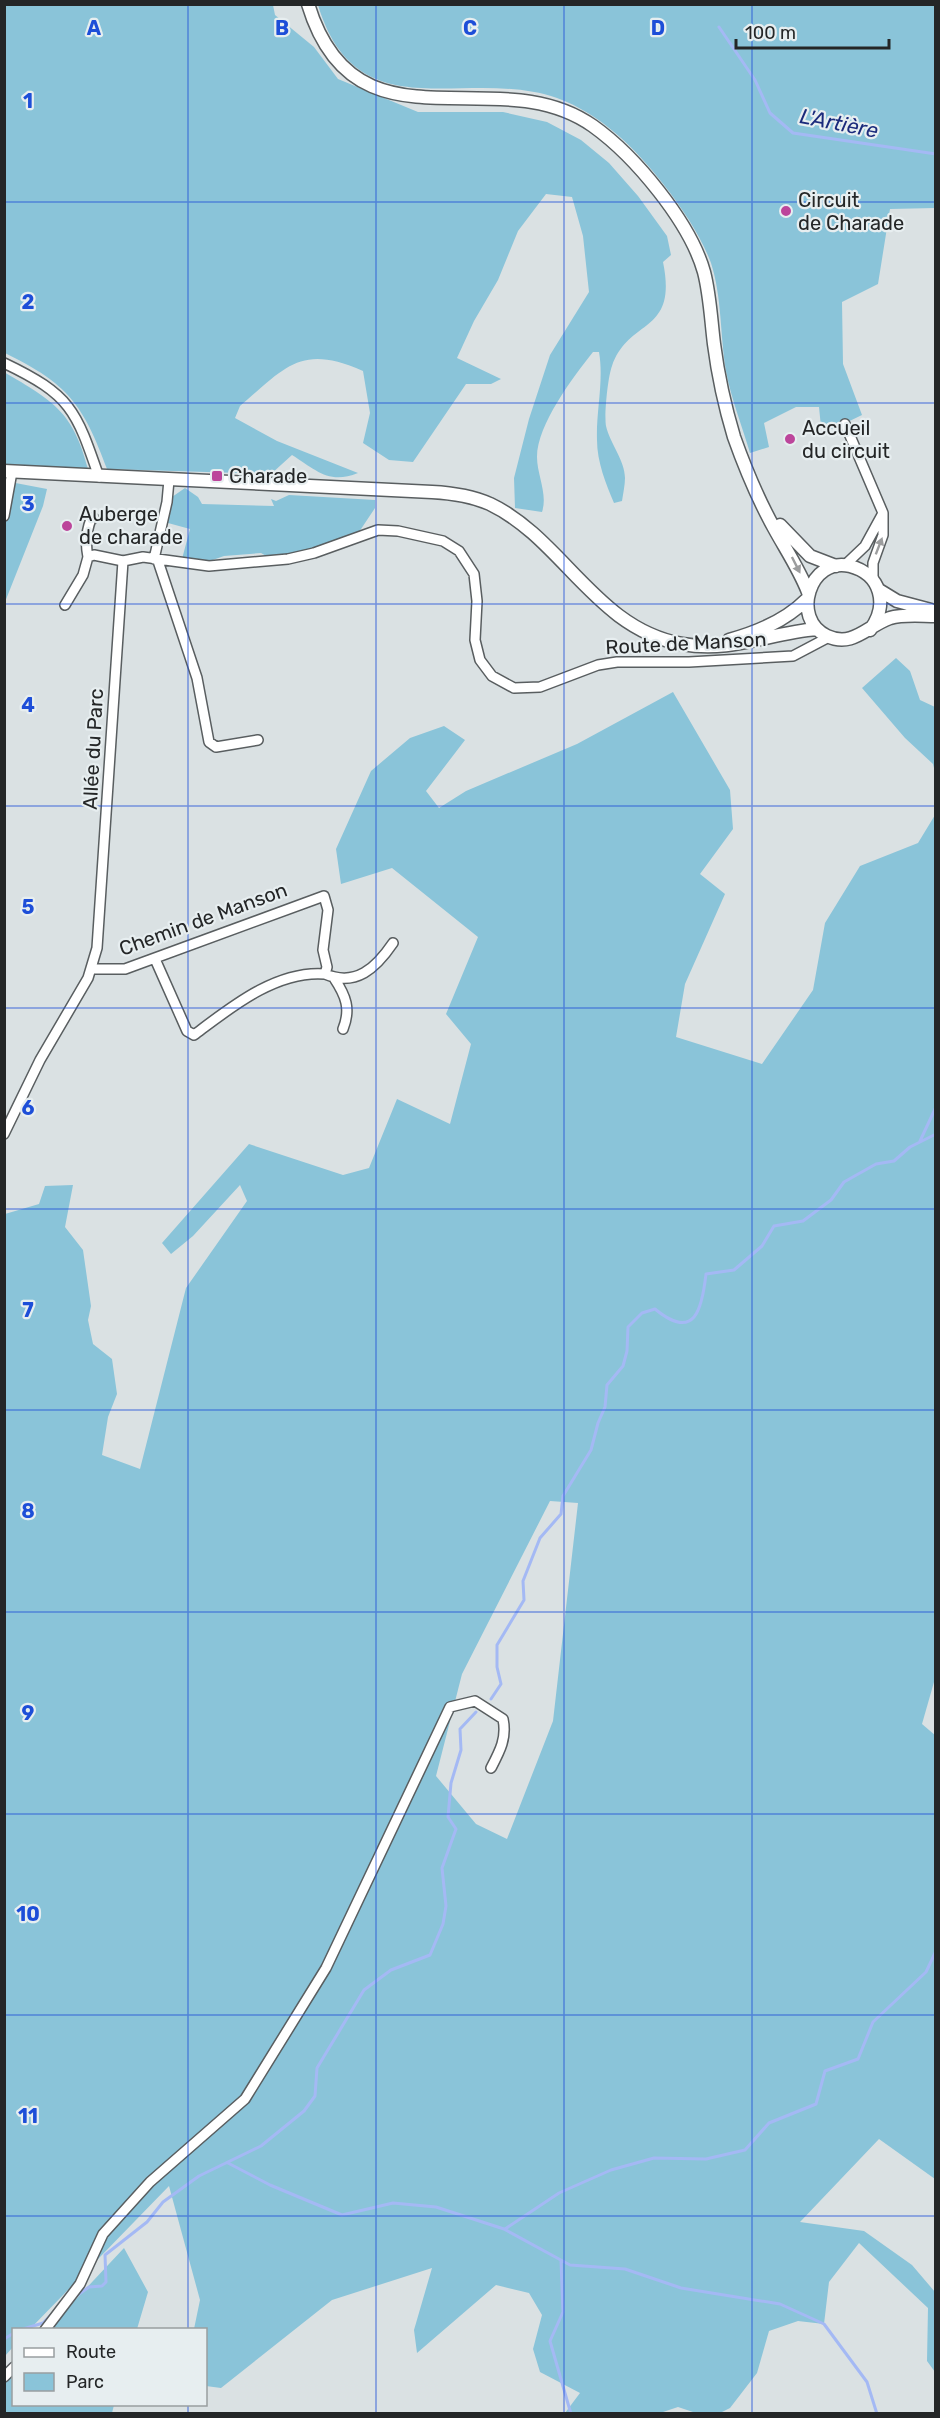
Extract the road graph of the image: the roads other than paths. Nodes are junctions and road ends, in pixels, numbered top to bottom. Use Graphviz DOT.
graph roads {
  1 [pos="308,4"];
  2 [pos="4,363"];
  3 [pos="845,424"];
  4 [pos="8,472"];
  5 [pos="99,477"];
  6 [pos="169,480"];
  7 [pos="761,501"];
  8 [pos="883,513"];
  9 [pos="4,516"];
  10 [pos="94,518"];
  11 [pos="88,556"];
  12 [pos="156,560"];
  13 [pos="123,561"];
  14 [pos="840,566"];
  15 [pos="876,584"];
  16 [pos="807,596"];
  17 [pos="65,605"];
  18 [pos="936,610"];
  19 [pos="936,616"];
  20 [pos="817,628"];
  21 [pos="870,630"];
  22 [pos="829,637"];
  23 [pos="713,646"];
  24 [pos="258,740"];
  25 [pos="393,943"];
  26 [pos="155,959"];
  27 [pos="93,969"];
  28 [pos="325,974"];
  29 [pos="334,978"];
  30 [pos="343,1029"];
  31 [pos="6,1127"];
  32 [pos="491,1768"];
  33 [pos="47,2328"];
  1 -- 7 [label="street"];
  2 -- 5 [label="street"];
  3 -- 8 [label="street"];
  4 -- 5 [label="street"];
  4 -- 9 [label="street"];
  5 -- 6 [label="street"];
  6 -- 12 [label="street"];
  6 -- 23 [label="street"];
  7 -- 14 [label="street"];
  7 -- 16 [label="street, one-way"];
  8 -- 14 [label="street"];
  15 -- 8 [label="street, one-way"];
  10 -- 11 [label="street"];
  11 -- 13 [label="street"];
  11 -- 17 [label="street"];
  12 -- 13 [label="street"];
  12 -- 22 [label="street, Route de Manson"];
  12 -- 24 [label="street"];
  13 -- 27 [label="street, Allée du Parc"];
  14 -- 15 [label="street"];
  14 -- 16 [label="street"];
  15 -- 18 [label="street"];
  15 -- 21 [label="street"];
  16 -- 20 [label="street"];
  16 -- 23 [label="street"];
  19 -- 21 [label="street"];
  20 -- 22 [label="street"];
  20 -- 23 [label="street"];
  21 -- 22 [label="street"];
  25 -- 29 [label="street"];
  26 -- 27 [label="street, Chemin de Manson"];
  26 -- 28 [label="street"];
  26 -- 28 [label="street, Chemin de Manson"];
  27 -- 31 [label="street, Allée du Parc"];
  28 -- 29 [label="street"];
  29 -- 30 [label="street"];
  32 -- 33 [label="street"];
}
